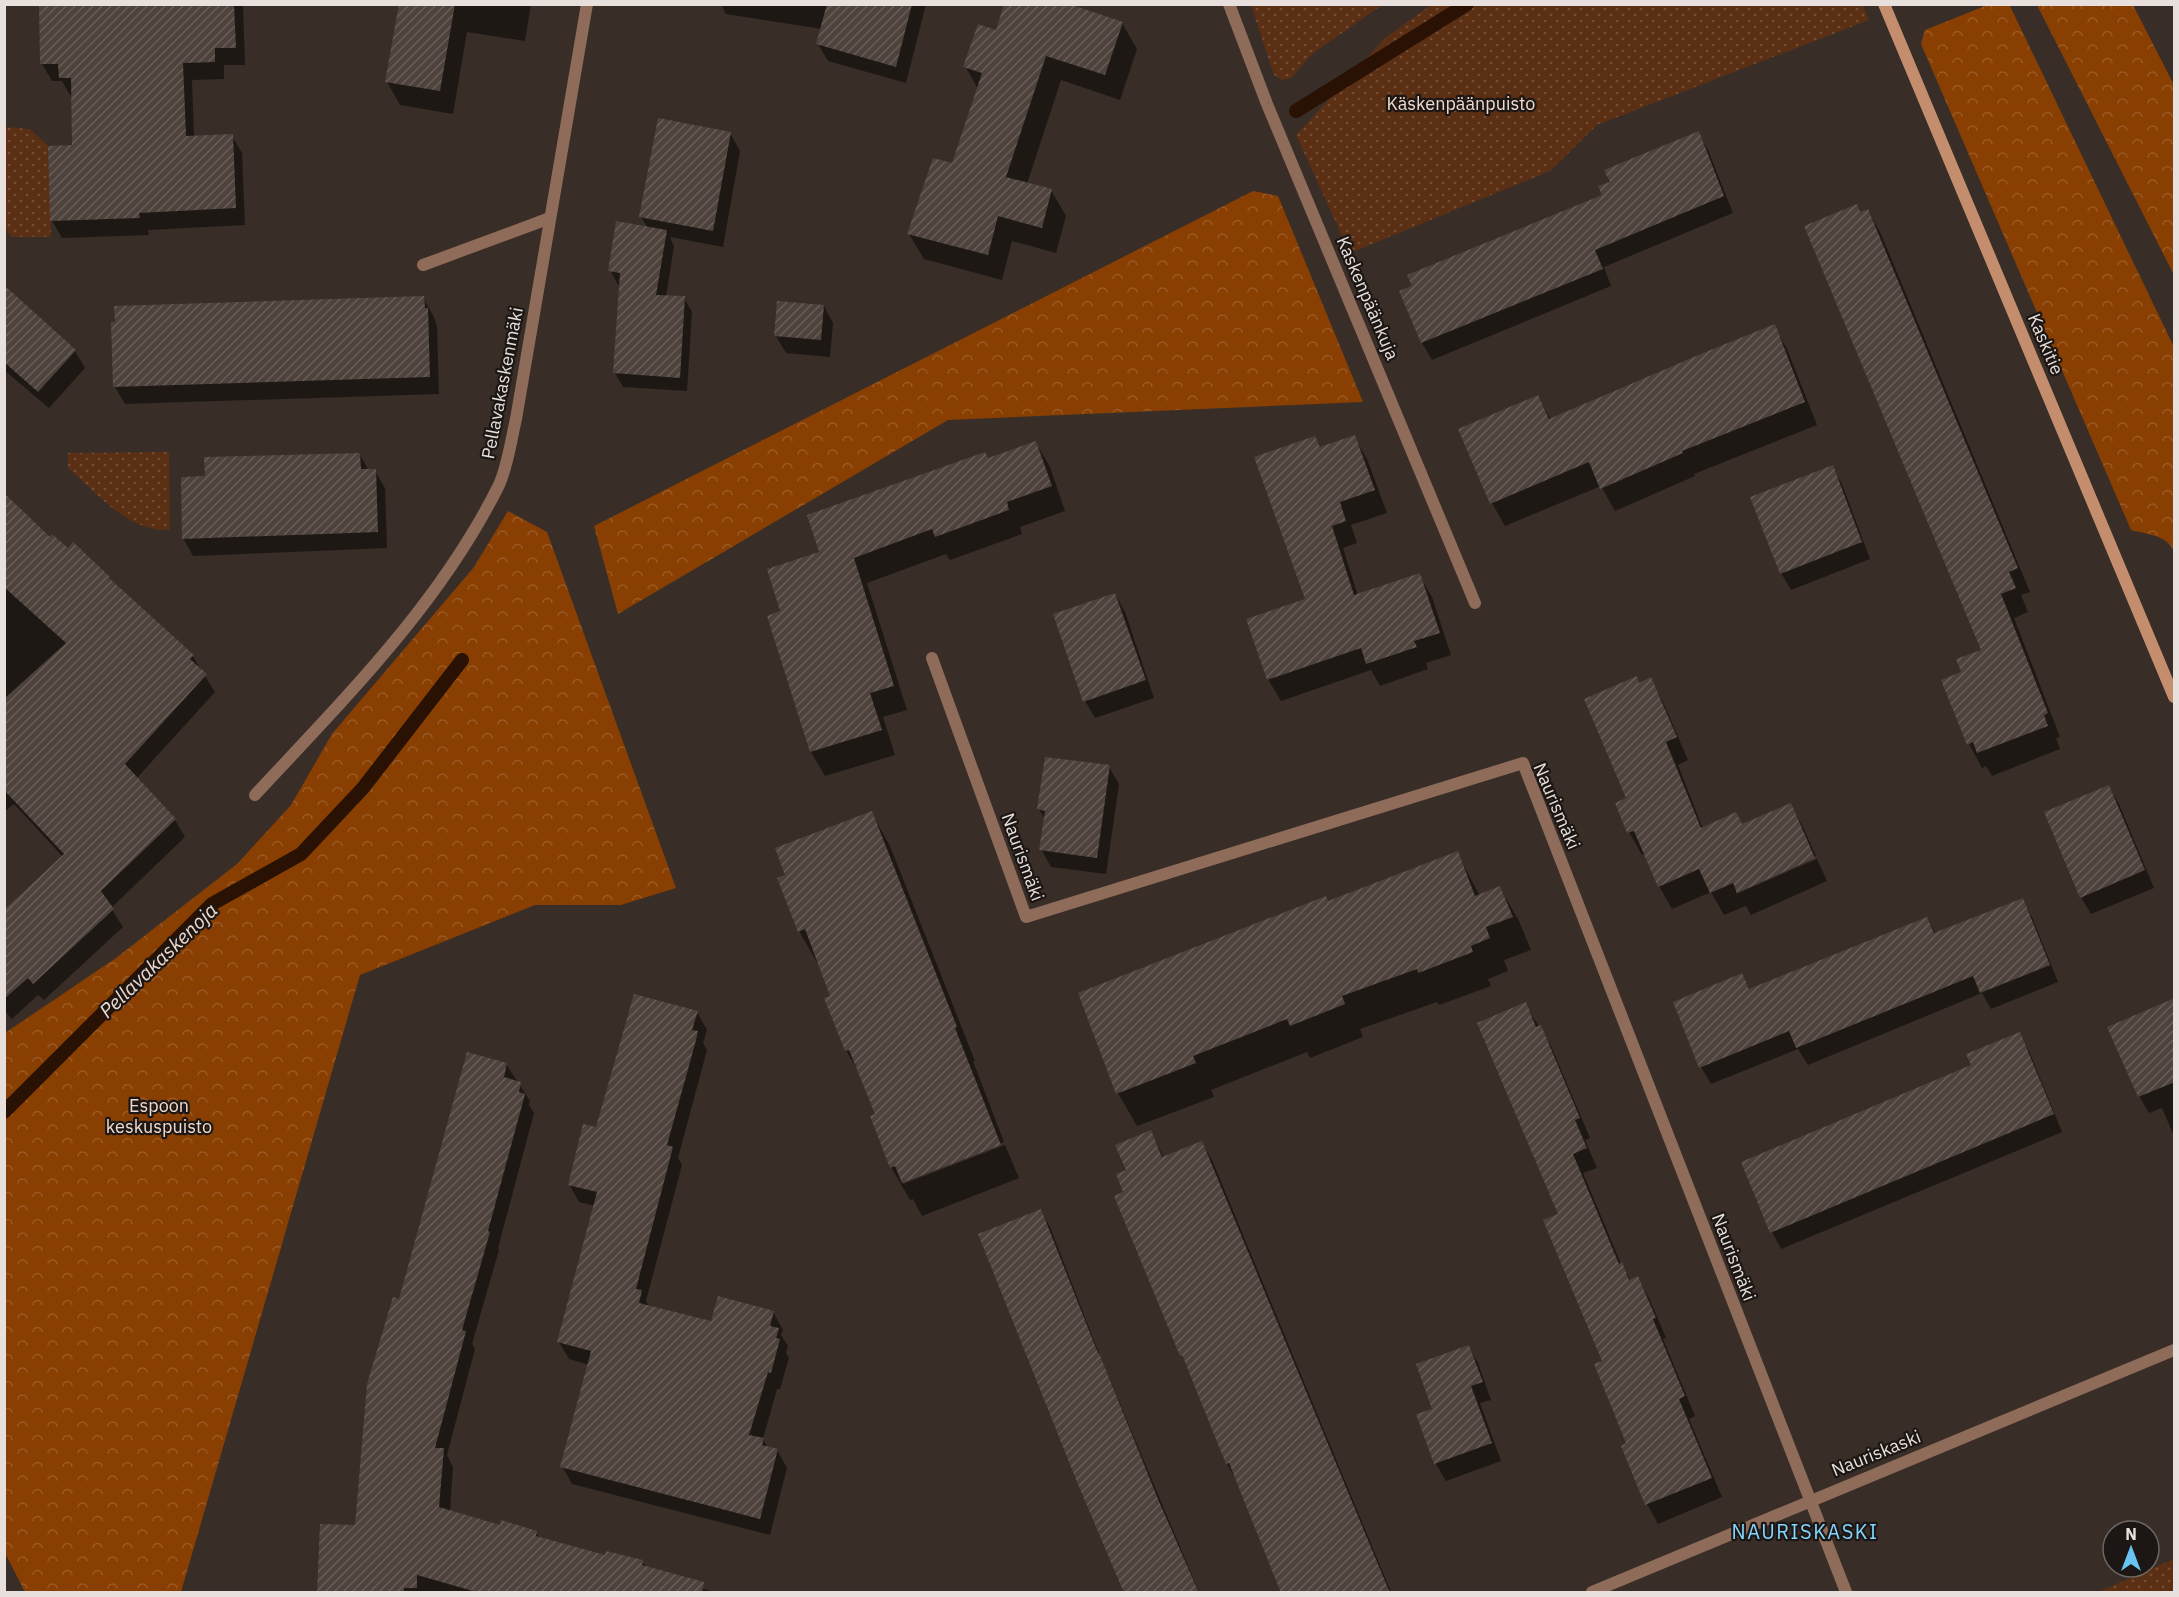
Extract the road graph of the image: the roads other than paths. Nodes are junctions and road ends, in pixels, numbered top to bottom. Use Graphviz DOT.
graph roads {
  1 [pos="586,4"];
  2 [pos="1229,4"];
  3 [pos="1884,4"];
  4 [pos="550,218"];
  5 [pos="423,265"];
  6 [pos="1475,603"];
  7 [pos="932,658"];
  8 [pos="2175,697"];
  9 [pos="255,795"];
  10 [pos="2175,1350"];
  11 [pos="1809,1501"];
  12 [pos="1592,1593"];
  13 [pos="1846,1593"];
  1 -- 4 [label="street, Pellavakaskenmäki"];
  2 -- 6 [label="street, Kaskenpäänkuja"];
  3 -- 8 [label="street, Kaskitie"];
  4 -- 5 [label="street"];
  4 -- 9 [label="street, Pellavakaskenmäki"];
  7 -- 11 [label="street, Naurismäki"];
  10 -- 11 [label="street, Nauriskaski"];
  11 -- 12 [label="street, Nauriskaski"];
  11 -- 13 [label="street"];
}
